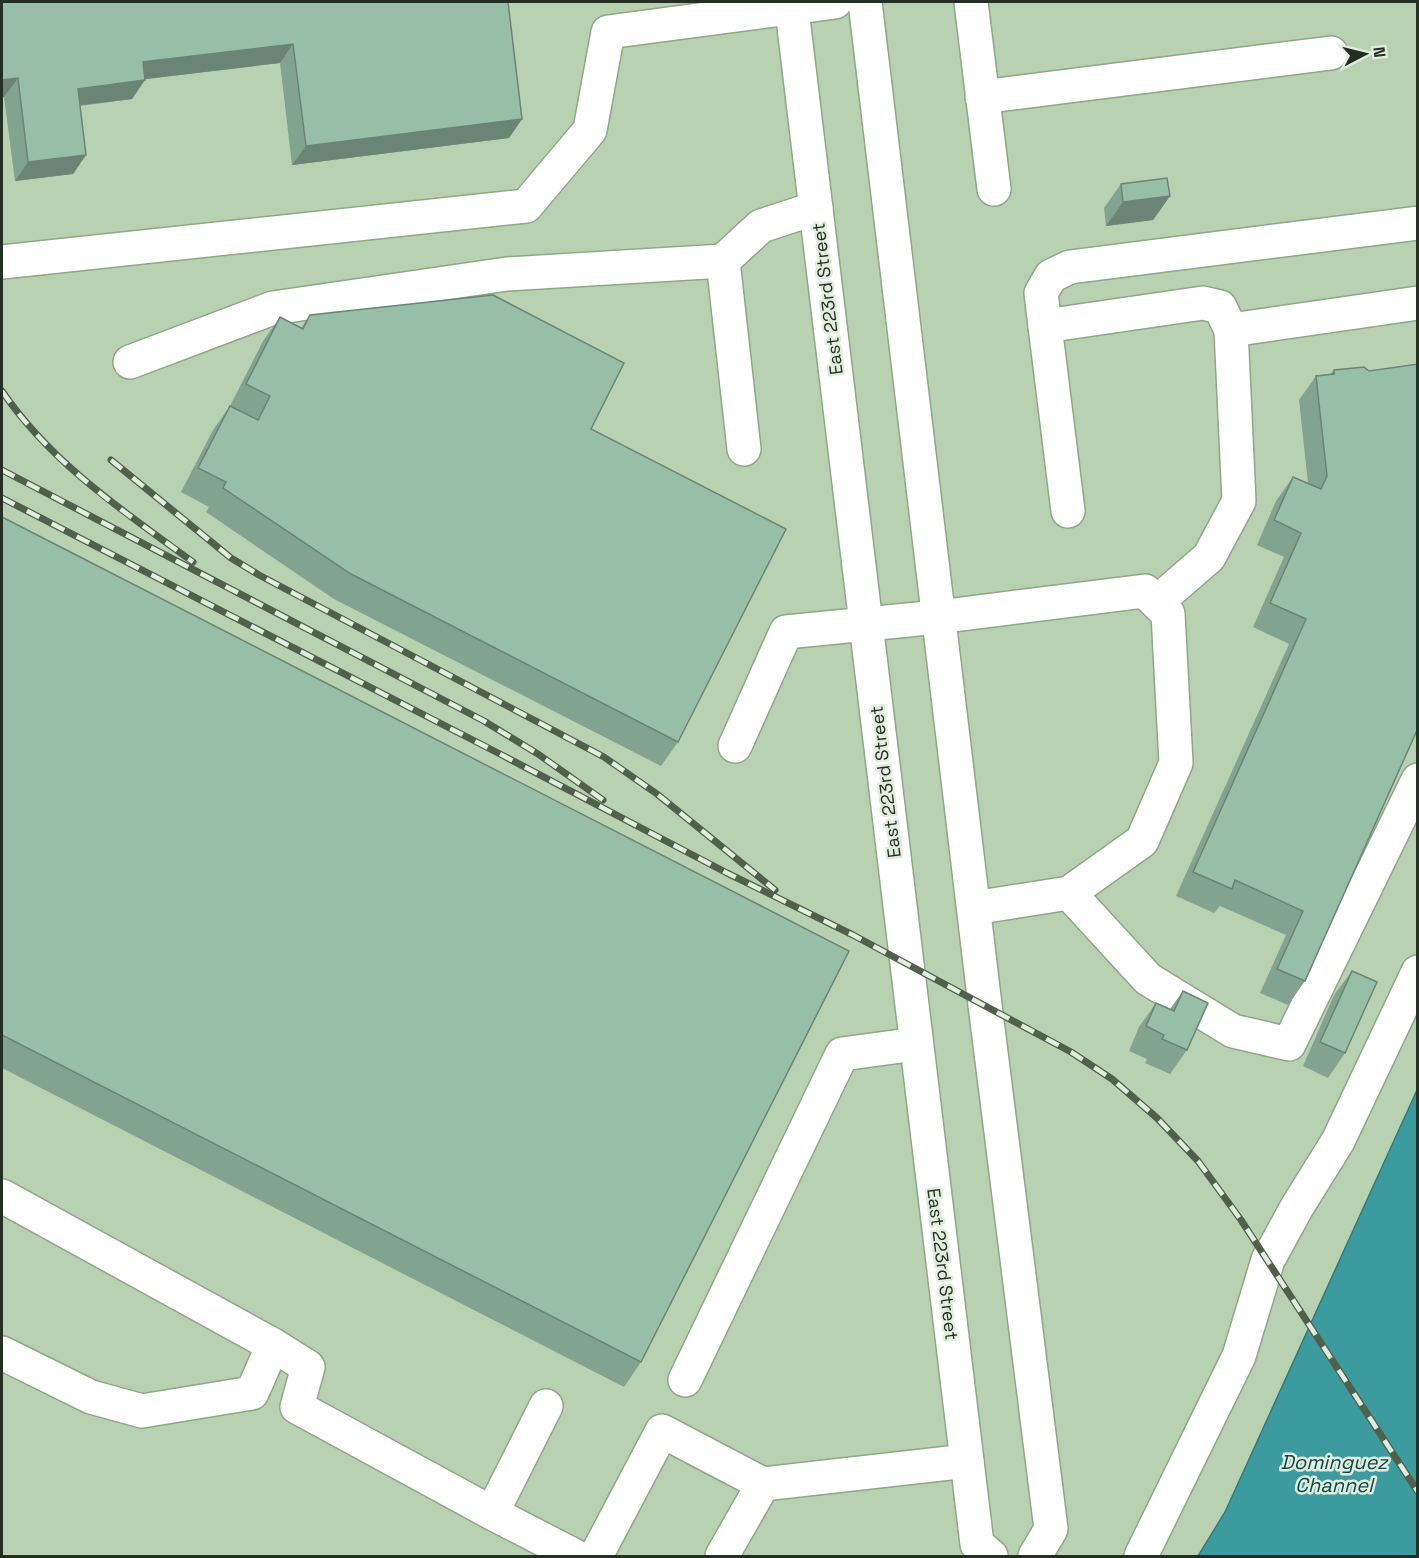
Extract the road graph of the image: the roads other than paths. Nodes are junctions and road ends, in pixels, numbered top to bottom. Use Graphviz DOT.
graph roads {
  1 [pos="835,2"];
  2 [pos="865,2"];
  3 [pos="971,2"];
  4 [pos="792,4"];
  5 [pos="1331,53"];
  6 [pos="982,97"];
  7 [pos="994,189"];
  8 [pos="816,208"];
  9 [pos="1418,224"];
  10 [pos="723,261"];
  11 [pos="2,262"];
  12 [pos="1418,303"];
  13 [pos="1045,326"];
  14 [pos="1231,330"];
  15 [pos="130,362"];
  16 [pos="744,449"];
  17 [pos="1068,511"];
  18 [pos="1156,602"];
  19 [pos="938,617"];
  20 [pos="866,623"];
  21 [pos="735,746"];
  22 [pos="1418,780"];
  23 [pos="1069,893"];
  24 [pos="974,908"];
  25 [pos="1418,972"];
  26 [pos="916,1044"];
  27 [pos="2,1196"];
  28 [pos="273,1345"];
  29 [pos="2,1353"];
  30 [pos="685,1380"];
  31 [pos="546,1406"];
  32 [pos="967,1461"];
  33 [pos="764,1484"];
  34 [pos="492,1513"];
  35 [pos="574,1557"];
  36 [pos="596,1557"];
  37 [pos="722,1557"];
  38 [pos="991,1557"];
  39 [pos="1035,1557"];
  40 [pos="1141,1557"];
  1 -- 4 [label="main road"];
  2 -- 19 [label="main road"];
  3 -- 6 [label="main road"];
  4 -- 8 [label="main road, East 223rd Street"];
  4 -- 11 [label="main road"];
  5 -- 6 [label="main road"];
  6 -- 7 [label="main road"];
  8 -- 10 [label="main road"];
  8 -- 20 [label="main road, East 223rd Street"];
  9 -- 13 [label="main road"];
  10 -- 15 [label="main road"];
  10 -- 16 [label="main road"];
  12 -- 14 [label="main road"];
  13 -- 14 [label="main road"];
  13 -- 17 [label="main road"];
  14 -- 18 [label="main road"];
  18 -- 19 [label="main road"];
  18 -- 23 [label="main road"];
  19 -- 20 [label="main road"];
  19 -- 24 [label="main road"];
  20 -- 21 [label="main road"];
  20 -- 26 [label="main road, East 223rd Street"];
  22 -- 23 [label="main road"];
  23 -- 24 [label="main road"];
  24 -- 39 [label="main road"];
  25 -- 40 [label="main road"];
  26 -- 30 [label="main road"];
  26 -- 32 [label="main road, East 223rd Street"];
  27 -- 28 [label="main road"];
  28 -- 29 [label="main road"];
  28 -- 34 [label="main road"];
  31 -- 34 [label="main road"];
  32 -- 33 [label="main road"];
  32 -- 38 [label="main road, East 223rd Street"];
  33 -- 36 [label="main road"];
  33 -- 37 [label="main road"];
  34 -- 35 [label="main road"];
}
